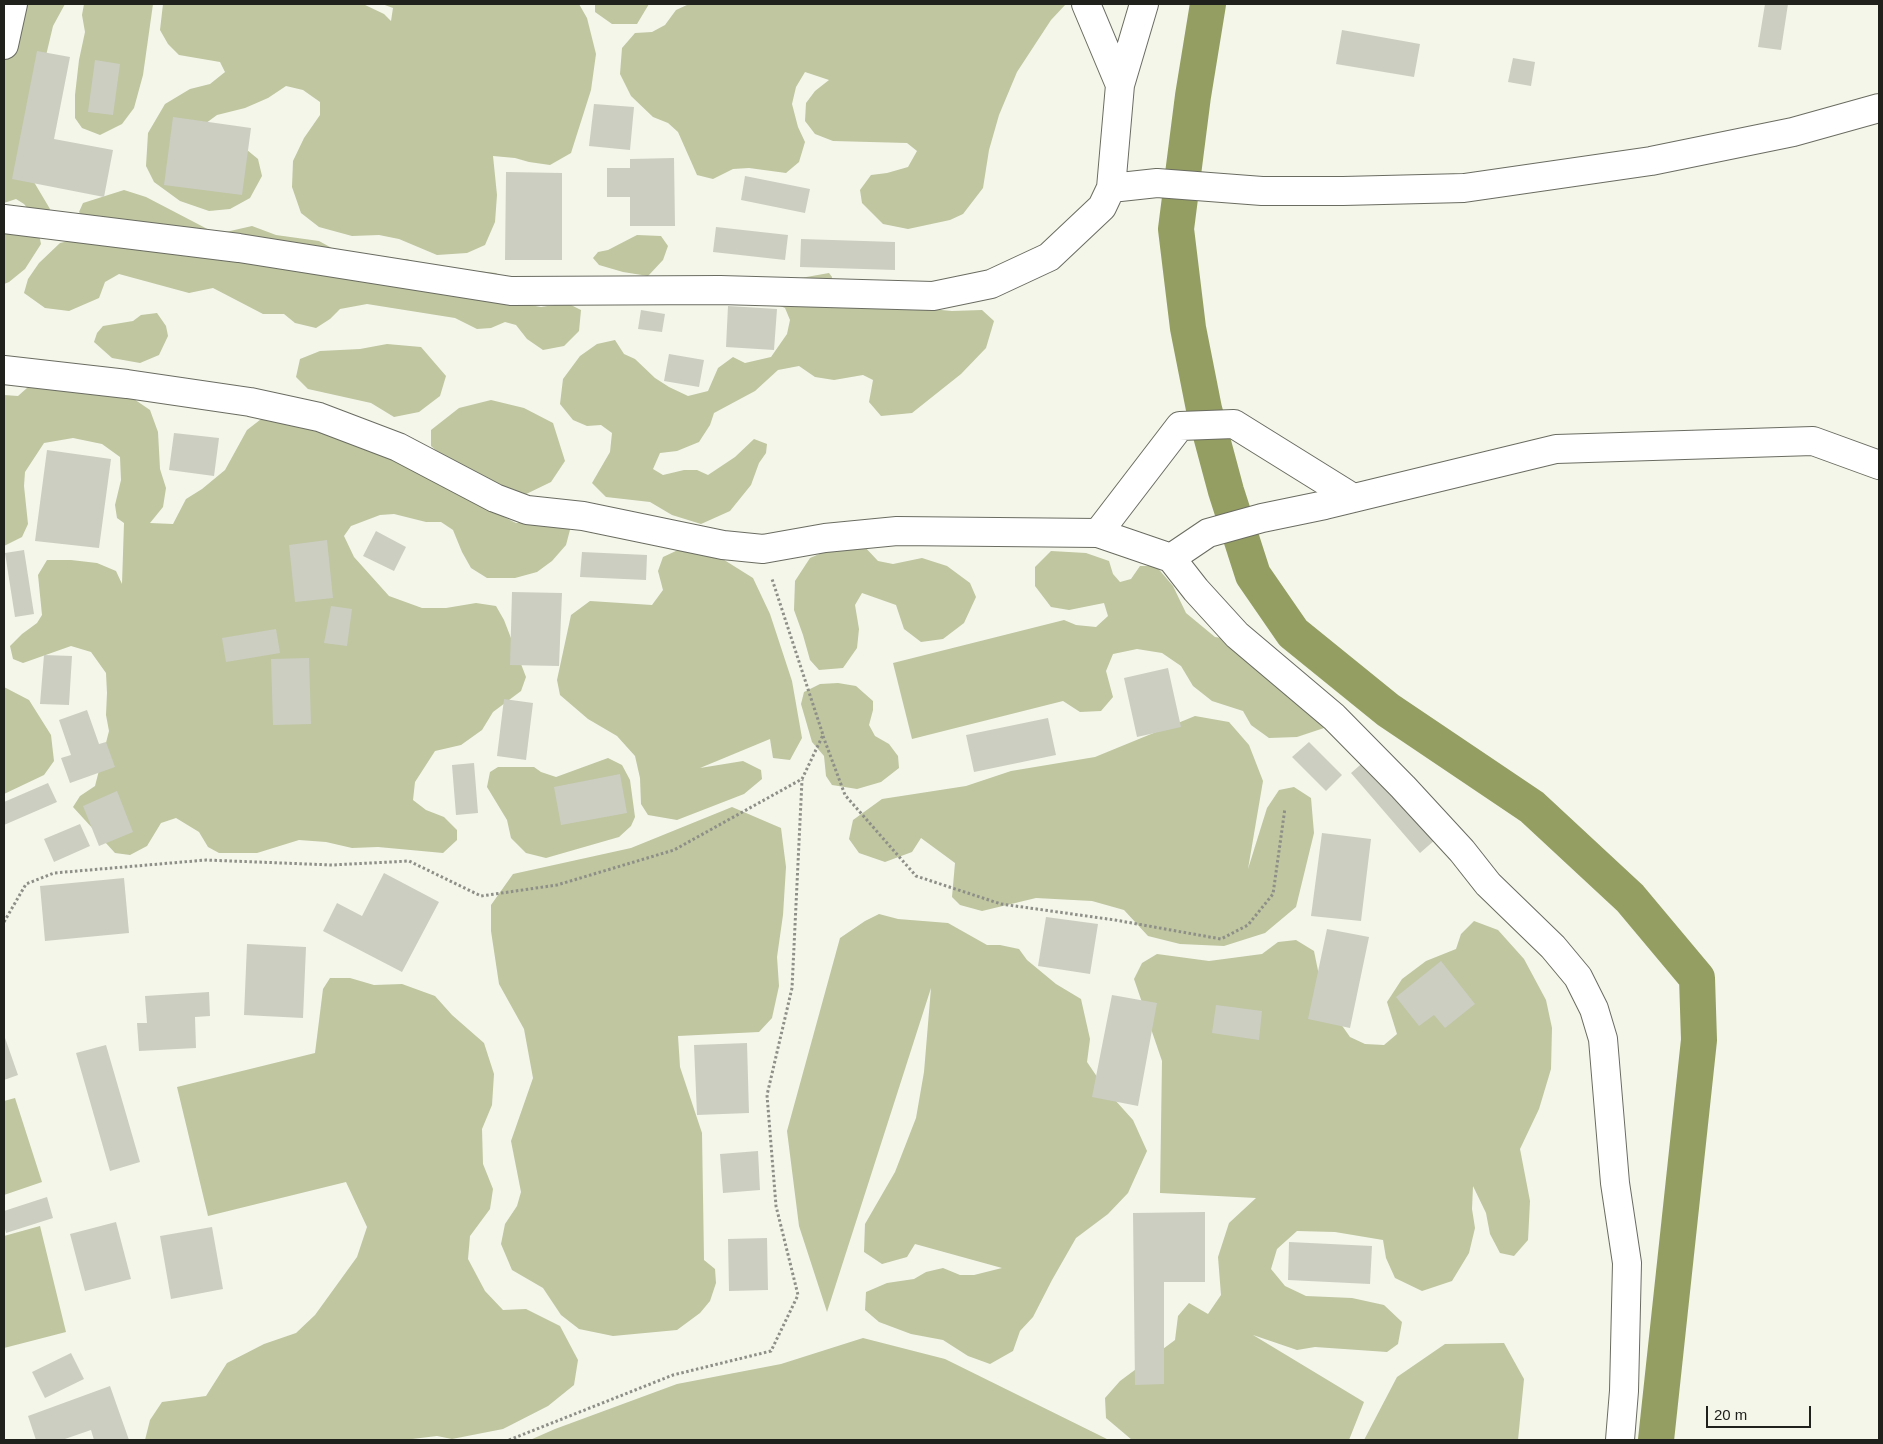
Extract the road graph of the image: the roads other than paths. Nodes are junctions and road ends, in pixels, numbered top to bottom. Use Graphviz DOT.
graph roads {
  1 [pos="13,4"];
  2 [pos="1086,4"];
  3 [pos="1144,4"];
  4 [pos="4,45"];
  5 [pos="1120,85"];
  6 [pos="1879,108"];
  7 [pos="1111,188"];
  8 [pos="4,219"];
  9 [pos="4,370"];
  10 [pos="1879,465"];
  11 [pos="1353,498"];
  12 [pos="1098,533"];
  13 [pos="1171,558"];
  14 [pos="1620,1440"];
  1 -- 4 [label="street"];
  2 -- 5 [label="street"];
  3 -- 5 [label="street"];
  5 -- 7 [label="street"];
  6 -- 7 [label="street"];
  7 -- 8 [label="street"];
  9 -- 12 [label="street"];
  10 -- 11 [label="street"];
  11 -- 12 [label="street"];
  11 -- 13 [label="street"];
  12 -- 13 [label="street"];
  13 -- 14 [label="street"];
}
